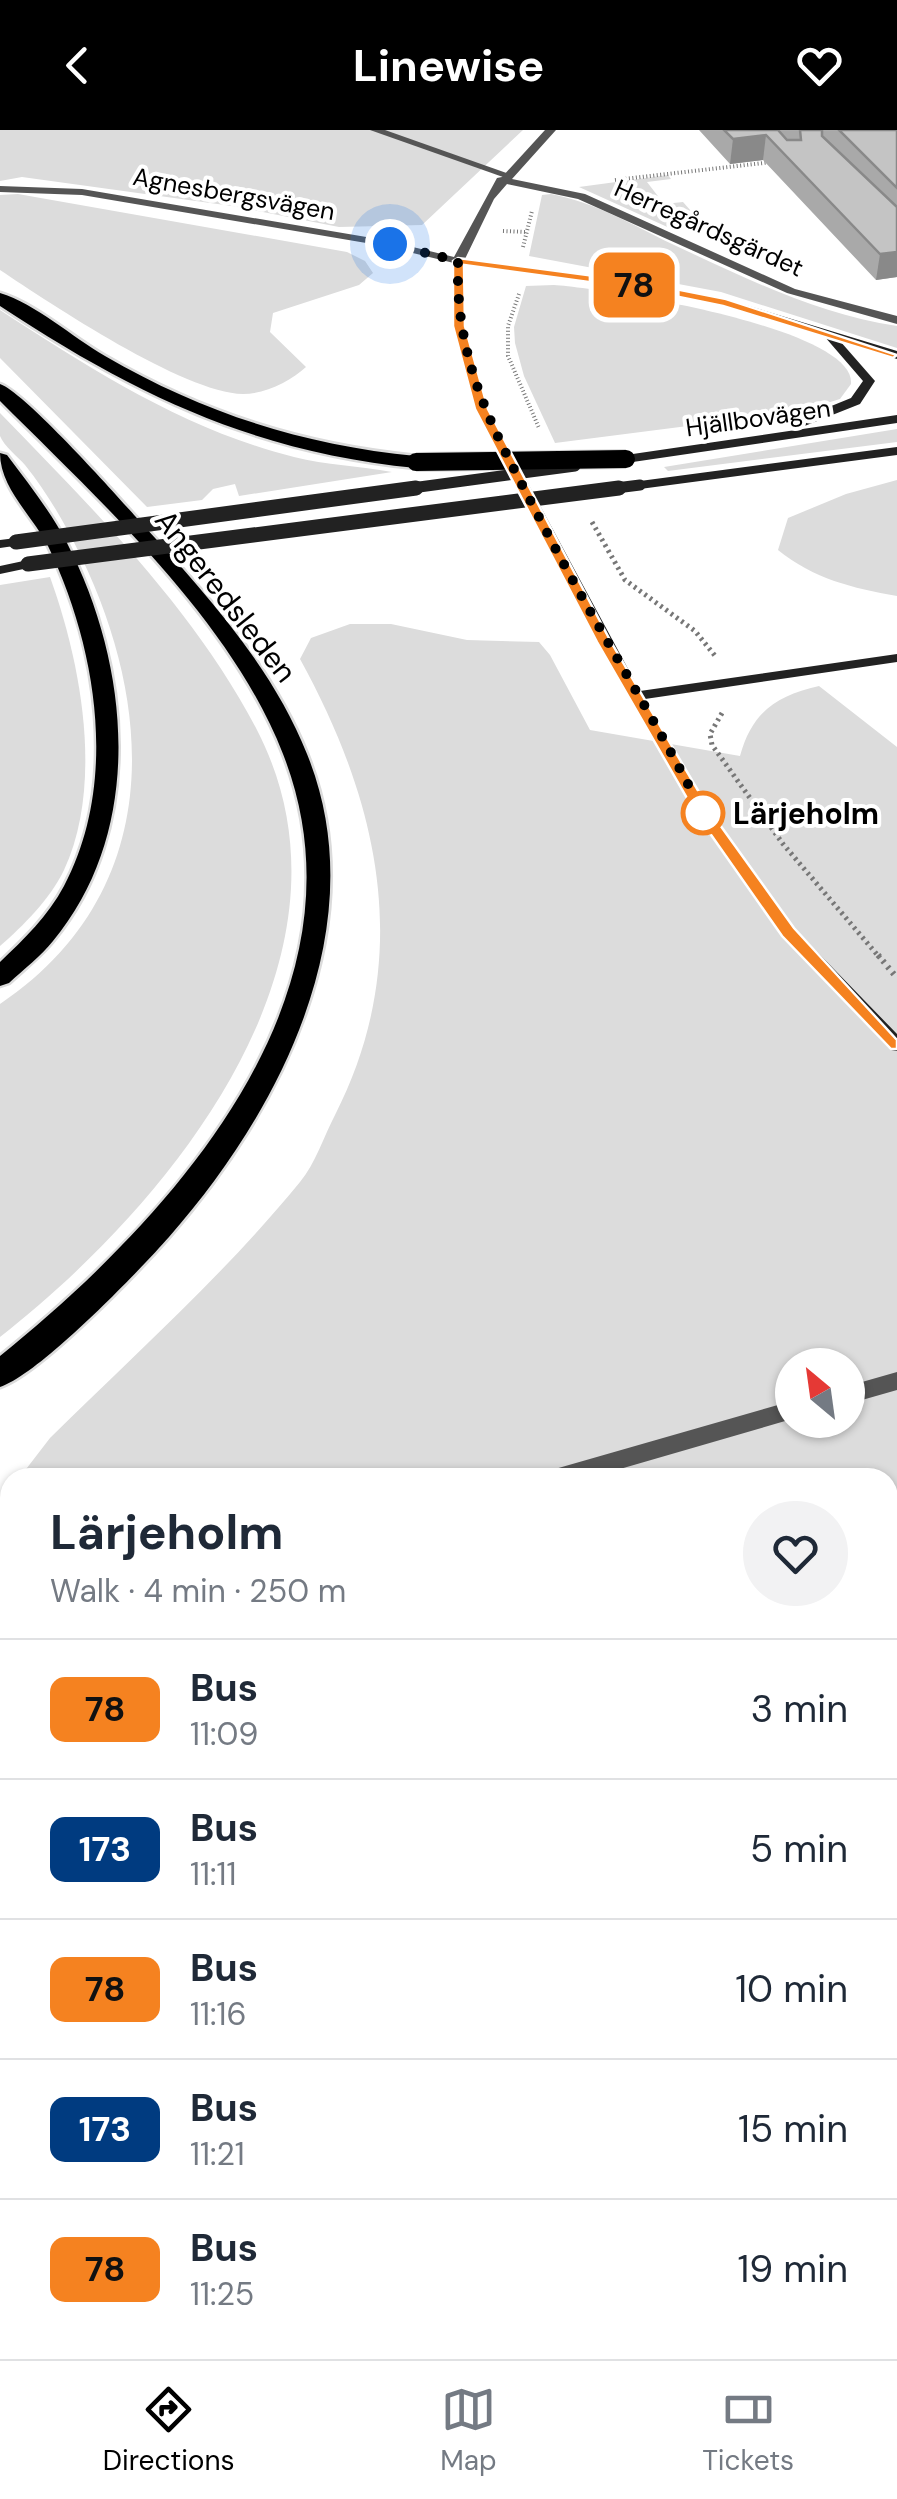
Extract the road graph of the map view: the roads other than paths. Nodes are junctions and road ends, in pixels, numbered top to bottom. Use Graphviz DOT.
graph roads {
  1 [pos="375,130"];
  2 [pos="551,130"];
  3 [pos="504,177"];
  4 [pos="0,189"];
  5 [pos="458,261"];
  6 [pos="0,298"];
  7 [pos="897,320"];
  8 [pos="829,337"];
  9 [pos="897,355"];
  10 [pos="0,390"];
  11 [pos="897,419"];
  12 [pos="720,447"];
  13 [pos="897,453"];
  14 [pos="0,459"];
  15 [pos="626,459"];
  16 [pos="8,543"];
  17 [pos="0,570"];
  18 [pos="897,658"];
  19 [pos="636,696"];
  20 [pos="0,977"];
  21 [pos="897,1045"];
  22 [pos="0,1374"];
  23 [pos="897,1381"];
  24 [pos="865,1390"];
  25 [pos="775,1415"];
  26 [pos="590,1468"];
  1 -- 3 [label="street, Herregårdsgärdet"];
  2 -- 3 [label="street"];
  3 -- 5 [label="street"];
  3 -- 7 [label="street, Herregårdsgärdet"];
  4 -- 5 [label="street, Agnesbergsvägen"];
  5 -- 8 [label="main road"];
  5 -- 19 [label="main road"];
  6 -- 15 [label="highway, bridge"];
  8 -- 9 [label="main road"];
  8 -- 12 [label="main road"];
  10 -- 22 [label="highway, Angeredsleden"];
  11 -- 12 [label="main road, Hjällbovägen"];
  12 -- 15 [label="main road, Hjällbovägen"];
  13 -- 17 [label="main road, Hjällbovägen, bridge"];
  14 -- 20 [label="highway"];
  15 -- 16 [label="main road, Hjällbovägen, bridge"];
  18 -- 19 [label="main road"];
  19 -- 21 [label="main road"];
  23 -- 24 [label="street"];
  25 -- 26 [label="street"];
}
